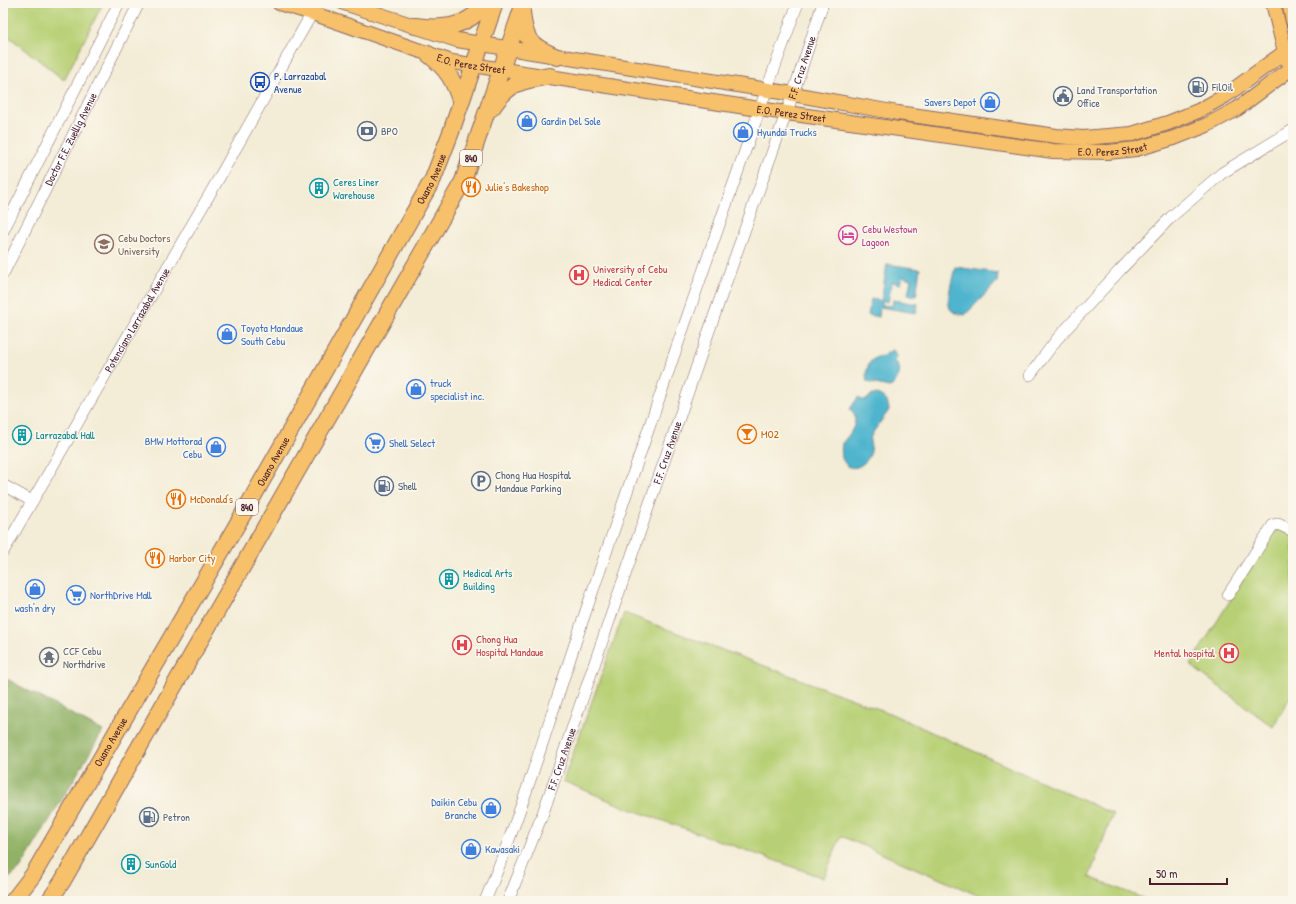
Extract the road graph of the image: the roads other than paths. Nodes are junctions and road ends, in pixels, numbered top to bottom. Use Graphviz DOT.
graph roads {
  1 [pos="119,3"];
  2 [pos="139,3"];
  3 [pos="279,3"];
  4 [pos="344,3"];
  5 [pos="487,3"];
  6 [pos="495,3"];
  7 [pos="798,3"];
  8 [pos="823,3"];
  9 [pos="1273,3"];
  10 [pos="1288,3"];
  11 [pos="523,6"];
  12 [pos="314,8"];
  13 [pos="1293,21"];
  14 [pos="415,26"];
  15 [pos="481,44"];
  16 [pos="508,48"];
  17 [pos="1289,49"];
  18 [pos="428,54"];
  19 [pos="557,56"];
  20 [pos="474,65"];
  21 [pos="501,69"];
  22 [pos="1292,71"];
  23 [pos="550,76"];
  24 [pos="766,90"];
  25 [pos="793,94"];
  26 [pos="461,103"];
  27 [pos="760,110"];
  28 [pos="786,113"];
  29 [pos="482,125"];
  30 [pos="1293,130"];
  31 [pos="1016,131"];
  32 [pos="1014,146"];
  33 [pos="3,231"];
  34 [pos="3,274"];
  35 [pos="1030,375"];
  36 [pos="306,402"];
  37 [pos="330,413"];
  38 [pos="3,485"];
  39 [pos="32,501"];
  40 [pos="1293,531"];
  41 [pos="3,552"];
  42 [pos="1228,595"];
  43 [pos="13,901"];
  44 [pos="49,901"];
  45 [pos="484,901"];
  46 [pos="508,901"];
  1 -- 33 [label="street, Doctor F.E. Zuellig Avenue"];
  2 -- 34 [label="street, Doctor F.E. Zuellig Avenue"];
  3 -- 12 [label="main road, E.O. Perez Street"];
  4 -- 14 [label="main road, E.O. Perez Street"];
  5 -- 14 [label="highway"];
  6 -- 15 [label="highway, Ouano Avenue / 840"];
  7 -- 24 [label="street"];
  8 -- 25 [label="street, F.F. Cruz Avenue"];
  9 -- 17 [label="main road"];
  10 -- 13 [label="main road"];
  11 -- 16 [label="highway, 840"];
  11 -- 19 [label="highway"];
  12 -- 18 [label="main road, E.O. Perez Street"];
  12 -- 39 [label="street, Potenciano Larrazabal Avenue"];
  14 -- 15 [label="main road, E.O. Perez Street"];
  15 -- 16 [label="main road, E.O. Perez Street"];
  15 -- 20 [label="highway, Ouano Avenue / 840"];
  16 -- 19 [label="main road, E.O. Perez Street"];
  16 -- 21 [label="highway, 840"];
  17 -- 22 [label="main road"];
  17 -- 31 [label="main road, E.O. Perez Street"];
  18 -- 20 [label="main road, E.O. Perez Street"];
  18 -- 26 [label="highway"];
  19 -- 24 [label="main road, E.O. Perez Street"];
  20 -- 21 [label="main road, E.O. Perez Street"];
  20 -- 26 [label="highway, Ouano Avenue / 840"];
  21 -- 23 [label="main road, E.O. Perez Street"];
  21 -- 29 [label="highway, 840"];
  22 -- 32 [label="main road, E.O. Perez Street"];
  23 -- 27 [label="main road, E.O. Perez Street"];
  23 -- 29 [label="highway"];
  24 -- 25 [label="main road, E.O. Perez Street"];
  24 -- 27 [label="street"];
  25 -- 28 [label="street, F.F. Cruz Avenue"];
  25 -- 31 [label="main road, E.O. Perez Street"];
  26 -- 36 [label="highway, Ouano Avenue / 840"];
  27 -- 28 [label="main road, E.O. Perez Street"];
  27 -- 45 [label="street"];
  28 -- 32 [label="main road, E.O. Perez Street"];
  28 -- 46 [label="street, F.F. Cruz Avenue"];
  29 -- 37 [label="highway, 840"];
  30 -- 35 [label="street"];
  31 -- 32 [label="main road"];
  36 -- 37 [label="highway"];
  36 -- 43 [label="highway, Ouano Avenue / 840"];
  37 -- 44 [label="highway, 840"];
  38 -- 39 [label="street"];
  39 -- 41 [label="street, Potenciano Larrazabal Avenue"];
  40 -- 42 [label="street"];
}
